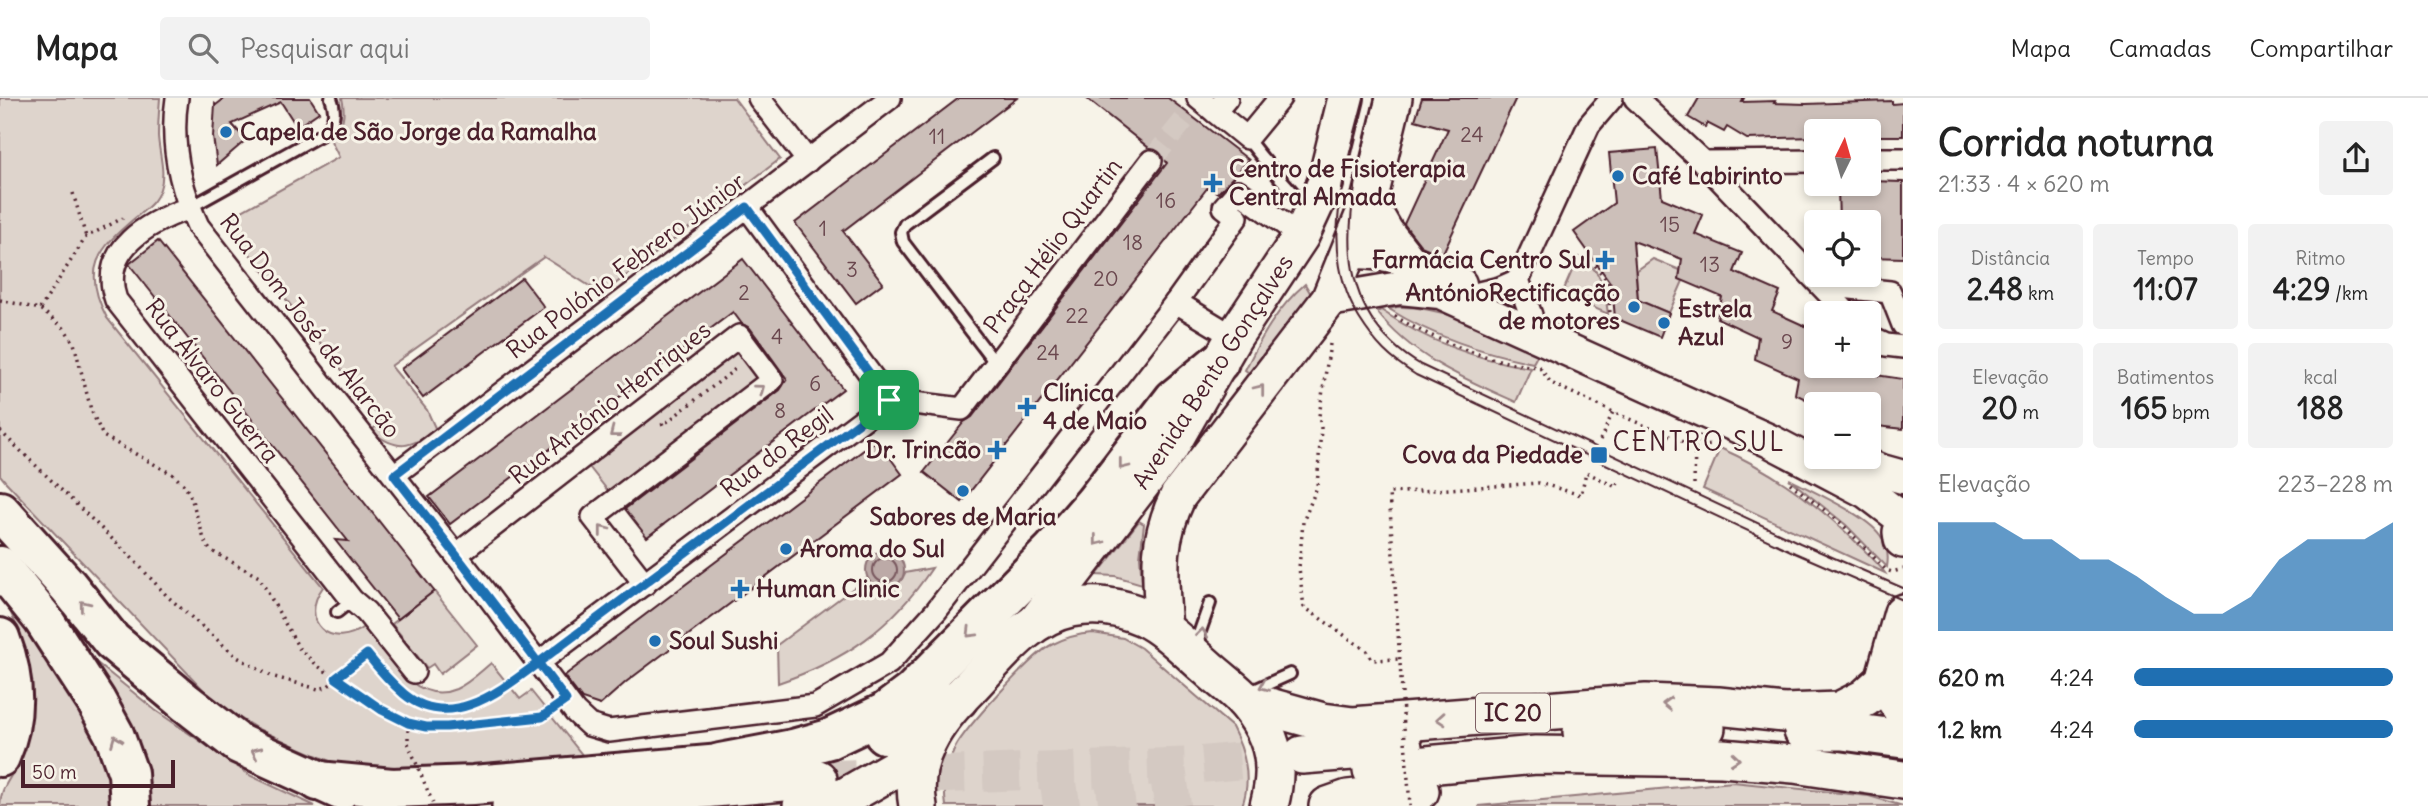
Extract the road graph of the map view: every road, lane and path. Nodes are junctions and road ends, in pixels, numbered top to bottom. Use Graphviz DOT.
graph roads {
  1 [pos="177,98"];
  2 [pos="331,98"];
  3 [pos="759,98"];
  4 [pos="890,98"];
  5 [pos="1280,98"];
  6 [pos="1346,98"];
  7 [pos="1394,98"];
  8 [pos="1612,98"];
  9 [pos="1635,98"];
  10 [pos="1206,105"];
  11 [pos="1247,138"];
  12 [pos="993,158"];
  13 [pos="1881,159"];
  14 [pos="1903,159"];
  15 [pos="1804,160"];
  16 [pos="808,161"];
  17 [pos="1151,161"];
  18 [pos="1703,162"];
  19 [pos="73,193"];
  20 [pos="1369,201"];
  21 [pos="747,207"];
  22 [pos="189,208"];
  23 [pos="127,216"];
  24 [pos="1307,226"];
  25 [pos="86,237"];
  26 [pos="1350,252"];
  27 [pos="1409,260"];
  28 [pos="1591,260"];
  29 [pos="1804,267"];
  30 [pos="1518,280"];
  31 [pos="1823,287"];
  32 [pos="1841,287"];
  33 [pos="1479,293"];
  34 [pos="0,300"];
  35 [pos="1329,300"];
  36 [pos="1836,301"];
  37 [pos="1176,302"];
  38 [pos="40,309"];
  39 [pos="1392,314"];
  40 [pos="1610,314"];
  41 [pos="1531,315"];
  42 [pos="1903,325"];
  43 [pos="1881,343"];
  44 [pos="1903,347"];
  45 [pos="1227,350"];
  46 [pos="753,355"];
  47 [pos="1545,355"];
  48 [pos="1328,356"];
  49 [pos="996,363"];
  50 [pos="889,400"];
  51 [pos="1612,412"];
  52 [pos="1712,414"];
  53 [pos="663,425"];
  54 [pos="0,432"];
  55 [pos="1804,438"];
  56 [pos="1600,440"];
  57 [pos="1721,444"];
  58 [pos="1695,447"];
  59 [pos="1170,448"];
  60 [pos="1876,469"];
  61 [pos="394,475"];
  62 [pos="1903,477"];
  63 [pos="1620,479"];
  64 [pos="1786,480"];
  65 [pos="1694,484"];
  66 [pos="0,511"];
  67 [pos="1901,521"];
  68 [pos="456,555"];
  69 [pos="0,566"];
  70 [pos="1903,569"];
  71 [pos="645,584"];
  72 [pos="1210,603"];
  73 [pos="1903,613"];
  74 [pos="1035,623"];
  75 [pos="1164,631"];
  76 [pos="0,638"];
  77 [pos="1400,659"];
  78 [pos="538,663"];
  79 [pos="1203,664"];
  80 [pos="414,672"];
  81 [pos="1290,674"];
  82 [pos="336,678"];
  83 [pos="1884,681"];
  84 [pos="1240,696"];
  85 [pos="958,699"];
  86 [pos="566,700"];
  87 [pos="1903,711"];
  88 [pos="1784,713"];
  89 [pos="408,723"];
  90 [pos="1842,731"];
  91 [pos="1903,739"];
  92 [pos="922,753"];
  93 [pos="0,757"];
  94 [pos="1667,757"];
  95 [pos="720,763"];
  96 [pos="318,780"];
  97 [pos="1903,780"];
  98 [pos="810,792"];
  99 [pos="130,806"];
  100 [pos="384,806"];
  101 [pos="433,806"];
  102 [pos="511,806"];
  103 [pos="918,806"];
  104 [pos="1269,806"];
  105 [pos="1328,806"];
  106 [pos="1410,806"];
  1 -- 22 [label="street, Rua Dom José de Alarcão"];
  2 -- 22 [label="lane"];
  3 -- 16 [label="street"];
  4 -- 16 [label="street, Rua Polónio Febrero Júnior"];
  5 -- 11 [label="street"];
  6 -- 24 [label="main road, Avenida Bento Gonçalves"];
  7 -- 20 [label="main road, Avenida Bento Gonçalves"];
  8 -- 30 [label="street"];
  9 -- 18 [label="street"];
  10 -- 11 [label="street"];
  11 -- 24 [label="lane"];
  12 -- 49 [label="lane, Praça Hélio Quartin"];
  13 -- 14 [label="street"];
  15 -- 18 [label="street"];
  16 -- 21 [label="street, Rua Polónio Febrero Júnior"];
  17 -- 49 [label="street, Praça Hélio Quartin"];
  18 -- 29 [label="street"];
  19 -- 25 [label="path"];
  20 -- 26 [label="main road, Avenida Bento Gonçalves"];
  20 -- 27 [label="main road"];
  21 -- 50 [label="street"];
  21 -- 61 [label="street, Rua Polónio Febrero Júnior"];
  22 -- 61 [label="street, Rua Dom José de Alarcão"];
  22 -- 80 [label="street, Rua Álvaro Guerra"];
  23 -- 25 [label="path"];
  24 -- 37 [label="street, Rua Dom José de Alarcão"];
  24 -- 45 [label="main road, Avenida Bento Gonçalves"];
  25 -- 38 [label="path"];
  26 -- 27 [label="main road"];
  26 -- 35 [label="main road, Avenida Bento Gonçalves"];
  26 -- 59 [label="main road"];
  27 -- 33 [label="main road"];
  28 -- 40 [label="path"];
  30 -- 33 [label="street"];
  30 -- 41 [label="street"];
  31 -- 36 [label="street"];
  32 -- 42 [label="street"];
  33 -- 41 [label="main road"];
  34 -- 38 [label="path"];
  35 -- 47 [label="main road"];
  75 -- 35 [label="main road, Avenida Bento Gonçalves, one-way"];
  37 -- 45 [label="street"];
  37 -- 86 [label="street, Rua Dom José de Alarcão"];
  38 -- 82 [label="path"];
  39 -- 47 [label="path"];
  41 -- 55 [label="main road"];
  43 -- 44 [label="street"];
  45 -- 59 [label="main road, Avenida Bento Gonçalves"];
  45 -- 95 [label="highway, one-way"];
  46 -- 53 [label="path"];
  46 -- 68 [label="street, Rua António Henriques, one-way"];
  71 -- 46 [label="street, one-way"];
  47 -- 51 [label="path"];
  47 -- 52 [label="main road"];
  48 -- 77 [label="path"];
  49 -- 50 [label="street, Praça Hélio Quartin"];
  50 -- 71 [label="street, Rua do Regil"];
  51 -- 56 [label="path"];
  51 -- 58 [label="path"];
  52 -- 58 [label="path"];
  52 -- 67 [label="main road"];
  54 -- 82 [label="path"];
  57 -- 58 [label="path"];
  58 -- 65 [label="path"];
  59 -- 74 [label="main road, Avenida Bento Gonçalves, one-way"];
  60 -- 62 [label="main road"];
  61 -- 68 [label="street, Rua Dom José de Alarcão"];
  63 -- 77 [label="path"];
  64 -- 70 [label="path"];
  96 -- 66 [label="highway, one-way"];
  68 -- 78 [label="street, Rua Dom José de Alarcão"];
  99 -- 69 [label="highway, one-way"];
  71 -- 78 [label="street, Rua do Regil"];
  79 -- 72 [label="lane, one-way"];
  73 -- 83 [label="highway"];
  74 -- 75 [label="highway"];
  74 -- 85 [label="highway"];
  75 -- 79 [label="highway"];
  76 -- 93 [label="highway"];
  77 -- 106 [label="path, bridge"];
  78 -- 82 [label="path"];
  78 -- 86 [label="street, Rua Dom José de Alarcão"];
  79 -- 84 [label="highway"];
  81 -- 84 [label="lane, one-way"];
  82 -- 89 [label="path"];
  83 -- 87 [label="highway"];
  83 -- 88 [label="highway"];
  88 -- 84 [label="highway, IC 20, one-way"];
  84 -- 104 [label="highway"];
  85 -- 92 [label="highway"];
  85 -- 95 [label="highway"];
  86 -- 89 [label="path"];
  88 -- 90 [label="highway, IC 20"];
  89 -- 101 [label="path, bridge"];
  90 -- 91 [label="highway, IC 20"];
  90 -- 94 [label="highway"];
  92 -- 98 [label="highway"];
  92 -- 103 [label="highway"];
  94 -- 97 [label="highway, one-way"];
  94 -- 105 [label="highway"];
  95 -- 96 [label="highway"];
  96 -- 100 [label="highway"];
  98 -- 102 [label="highway"];
}
